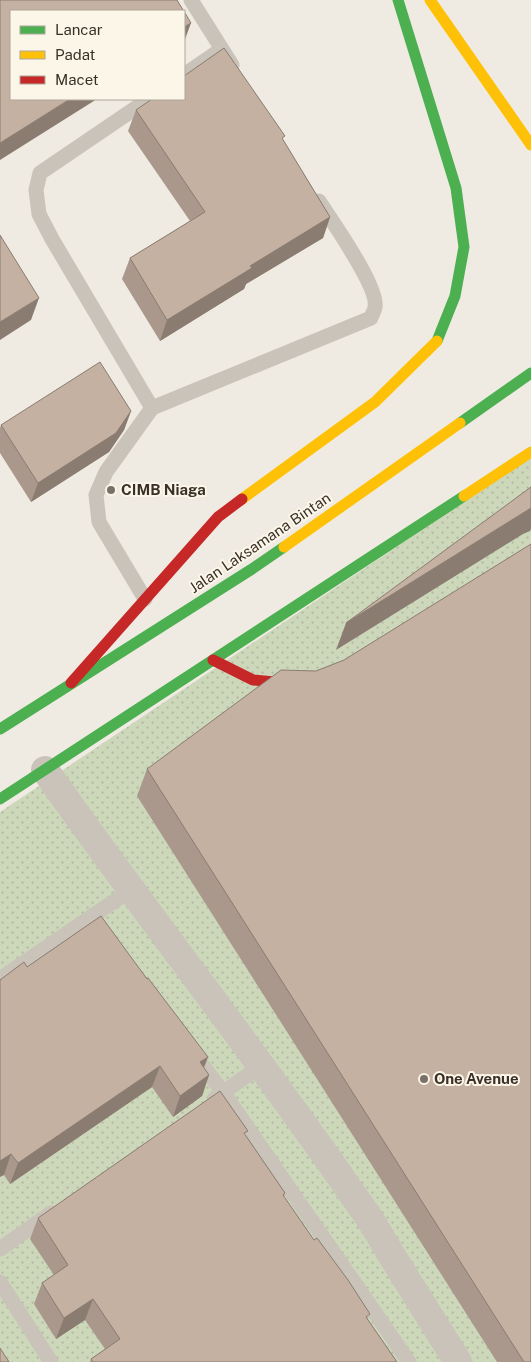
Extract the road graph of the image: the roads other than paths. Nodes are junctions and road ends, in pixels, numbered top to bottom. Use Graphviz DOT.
graph roads {
  1 [pos="191,0"];
  2 [pos="398,0"];
  3 [pos="430,0"];
  4 [pos="222,49"];
  5 [pos="185,74"];
  6 [pos="238,74"];
  7 [pos="147,100"];
  8 [pos="531,145"];
  9 [pos="312,190"];
  10 [pos="531,373"];
  11 [pos="152,408"];
  12 [pos="531,452"];
  13 [pos="145,599"];
  14 [pos="213,660"];
  15 [pos="314,679"];
  16 [pos="71,683"];
  17 [pos="0,729"];
  18 [pos="45,770"];
  19 [pos="0,799"];
  20 [pos="132,889"];
  21 [pos="90,918"];
  22 [pos="101,932"];
  23 [pos="0,978"];
  24 [pos="182,1038"];
  25 [pos="261,1066"];
  26 [pos="223,1092"];
  27 [pos="207,1104"];
  28 [pos="64,1204"];
  29 [pos="0,1250"];
  30 [pos="0,1282"];
  31 [pos="51,1362"];
  32 [pos="409,1362"];
  33 [pos="458,1362"];
  1 -- 4 [label="lane"];
  2 -- 13 [label="main road"];
  3 -- 8 [label="main road"];
  4 -- 5 [label="lane"];
  4 -- 6 [label="lane"];
  7 -- 11 [label="lane"];
  9 -- 11 [label="lane"];
  10 -- 16 [label="main road, Jalan Laksamana Bintan"];
  11 -- 13 [label="lane"];
  12 -- 14 [label="main road"];
  13 -- 16 [label="main road"];
  14 -- 15 [label="main road"];
  14 -- 18 [label="main road"];
  16 -- 17 [label="main road, Jalan Laksamana Bintan"];
  18 -- 19 [label="main road"];
  18 -- 20 [label="street"];
  20 -- 21 [label="lane"];
  20 -- 25 [label="street"];
  21 -- 22 [label="lane"];
  21 -- 23 [label="lane"];
  24 -- 26 [label="lane"];
  25 -- 26 [label="lane"];
  25 -- 33 [label="street"];
  26 -- 27 [label="lane"];
  26 -- 32 [label="lane"];
  28 -- 29 [label="lane"];
  30 -- 31 [label="lane"];
}
